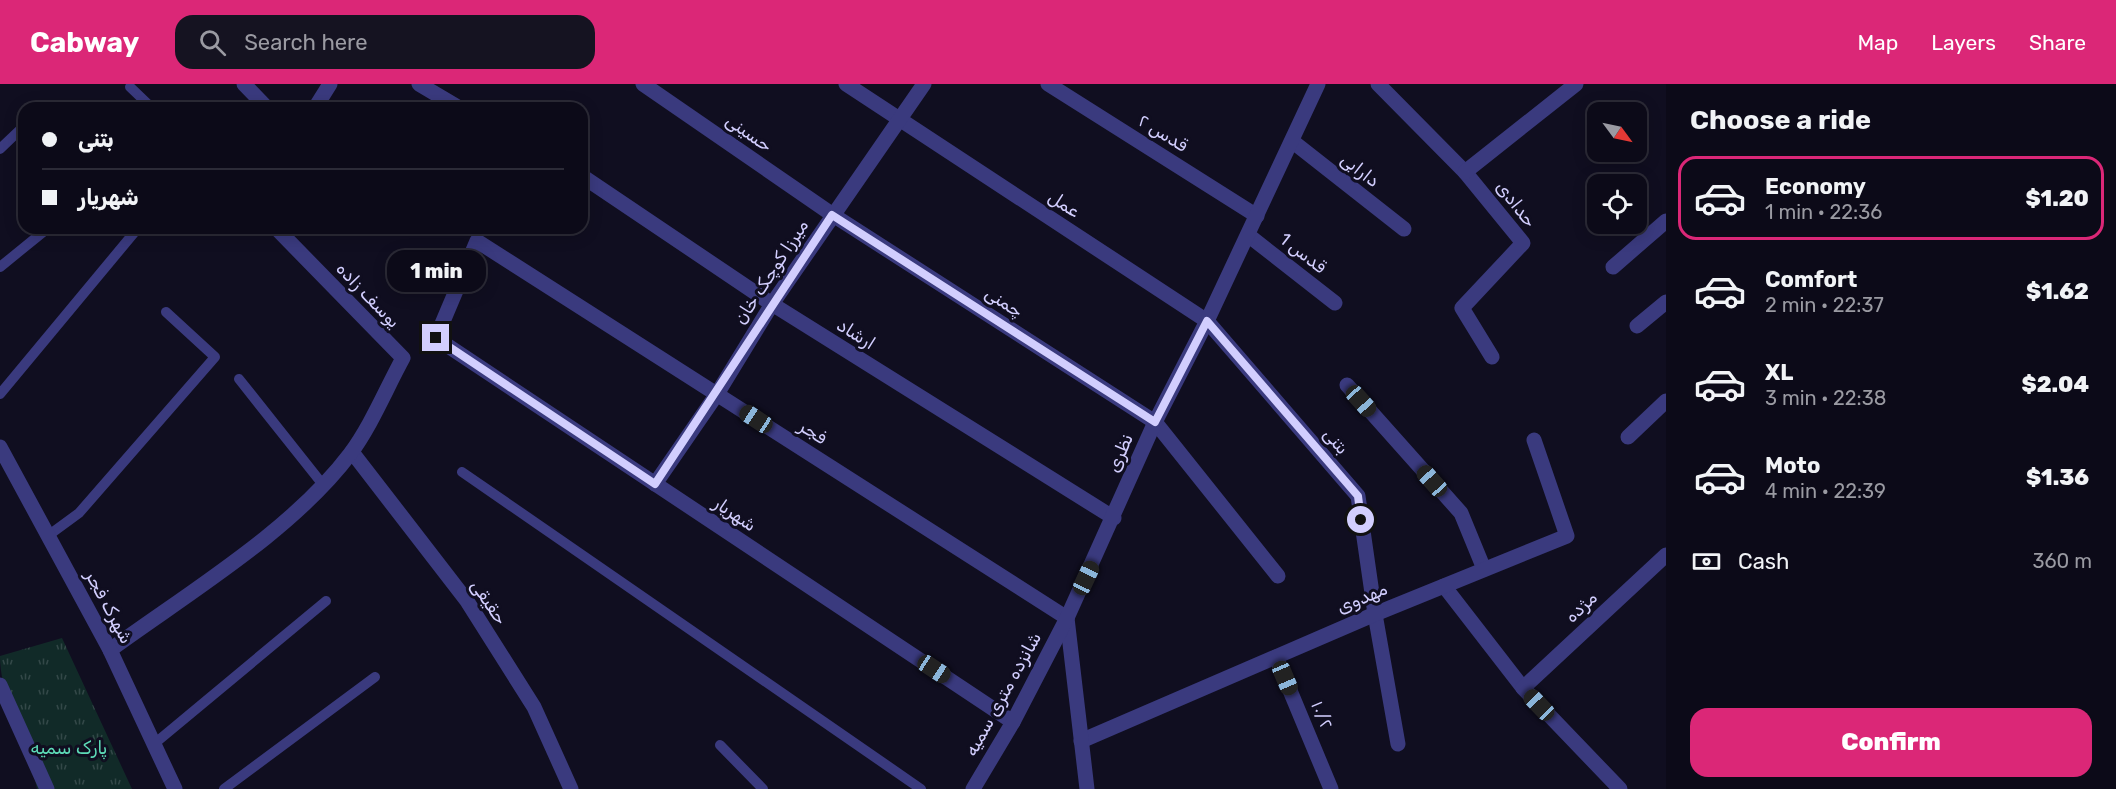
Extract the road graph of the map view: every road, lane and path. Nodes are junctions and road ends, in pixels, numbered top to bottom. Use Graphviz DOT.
graph roads {
  1 [pos="244,84"];
  2 [pos="330,84"];
  3 [pos="418,84"];
  4 [pos="643,84"];
  5 [pos="846,84"];
  6 [pos="924,84"];
  7 [pos="1048,84"];
  8 [pos="1079,84"];
  9 [pos="1317,84"];
  10 [pos="1378,84"];
  11 [pos="1576,84"];
  12 [pos="130,87"];
  13 [pos="1070,98"];
  14 [pos="146,102"];
  15 [pos="261,102"];
  16 [pos="319,102"];
  17 [pos="449,102"];
  18 [pos="899,120"];
  19 [pos="18,132"];
  20 [pos="1292,141"];
  21 [pos="0,149"];
  22 [pos="1466,171"];
  23 [pos="588,180"];
  24 [pos="832,215"];
  25 [pos="1257,216"];
  26 [pos="1666,220"];
  27 [pos="1404,229"];
  28 [pos="41,234"];
  29 [pos="133,234"];
  30 [pos="282,234"];
  31 [pos="1248,234"];
  32 [pos="0,267"];
  33 [pos="1613,267"];
  34 [pos="1666,302"];
  35 [pos="1335,303"];
  36 [pos="771,304"];
  37 [pos="166,312"];
  38 [pos="1207,321"];
  39 [pos="1637,326"];
  40 [pos="436,338"];
  41 [pos="1492,357"];
  42 [pos="239,379"];
  43 [pos="1347,385"];
  44 [pos="0,394"];
  45 [pos="717,394"];
  46 [pos="1666,401"];
  47 [pos="1155,422"];
  48 [pos="1628,437"];
  49 [pos="1534,440"];
  50 [pos="1,451"];
  51 [pos="352,452"];
  52 [pos="462,472"];
  53 [pos="655,484"];
  54 [pos="324,486"];
  55 [pos="1114,518"];
  56 [pos="49,535"];
  57 [pos="1666,555"];
  58 [pos="1484,569"];
  59 [pos="1278,576"];
  60 [pos="1444,586"];
  61 [pos="326,601"];
  62 [pos="1375,614"];
  63 [pos="1067,618"];
  64 [pos="110,650"];
  65 [pos="1276,657"];
  66 [pos="375,677"];
  67 [pos="0,685"];
  68 [pos="1523,688"];
  69 [pos="1013,722"];
  70 [pos="1081,741"];
  71 [pos="154,744"];
  72 [pos="1398,744"];
  73 [pos="720,745"];
  74 [pos="47,789"];
  75 [pos="174,789"];
  76 [pos="224,789"];
  77 [pos="571,789"];
  78 [pos="764,789"];
  79 [pos="921,789"];
  80 [pos="973,789"];
  81 [pos="1087,789"];
  82 [pos="1331,789"];
  83 [pos="1620,789"];
  1 -- 15 [label="street"];
  2 -- 16 [label="street"];
  3 -- 17 [label="street"];
  4 -- 24 [label="street, حسینی"];
  5 -- 18 [label="street, عمل"];
  6 -- 18 [label="street, میرزا کوچک خان"];
  7 -- 13 [label="street, قدس ۲"];
  8 -- 13 [label="street"];
  9 -- 20 [label="street, نظری"];
  10 -- 22 [label="street, حدادی"];
  11 -- 22 [label="street"];
  12 -- 14 [label="lane"];
  13 -- 25 [label="street, قدس ۲"];
  18 -- 24 [label="street, میرزا کوچک خان"];
  18 -- 38 [label="street, عمل"];
  19 -- 21 [label="lane"];
  20 -- 25 [label="street, نظری"];
  20 -- 27 [label="street, دارابی"];
  22 -- 41 [label="street, حدادی"];
  23 -- 36 [label="street, ارشاد"];
  24 -- 36 [label="street, میرزا کوچک خان"];
  24 -- 47 [label="street, چمنی"];
  25 -- 31 [label="street, نظری"];
  26 -- 33 [label="street"];
  28 -- 32 [label="lane"];
  29 -- 44 [label="lane"];
  30 -- 51 [label="street, یوسف زاده"];
  31 -- 35 [label="street, قدس 1"];
  31 -- 38 [label="street, نظری"];
  34 -- 39 [label="street"];
  36 -- 45 [label="street, میرزا کوچک خان"];
  36 -- 55 [label="street, ارشاد"];
  37 -- 56 [label="lane"];
  38 -- 47 [label="street, نظری"];
  38 -- 62 [label="street, بتنی"];
  40 -- 45 [label="street, فجر"];
  40 -- 53 [label="street, شهریار"];
  42 -- 54 [label="lane"];
  43 -- 58 [label="street"];
  45 -- 53 [label="street, میرزا کوچک خان"];
  45 -- 63 [label="street, فجر"];
  46 -- 48 [label="street"];
  47 -- 55 [label="street, نظری"];
  47 -- 59 [label="street, چمنی"];
  49 -- 58 [label="street, مهدوی"];
  50 -- 56 [label="street, شهرک فجر"];
  51 -- 54 [label="street, یوسف زاده"];
  51 -- 77 [label="street, حقیقی"];
  52 -- 79 [label="lane"];
  53 -- 69 [label="street, شهریار"];
  54 -- 64 [label="street, یوسف زاده"];
  55 -- 63 [label="street, نظری"];
  56 -- 64 [label="street, شهرک فجر"];
  57 -- 68 [label="street, مژده"];
  58 -- 60 [label="street, مهدوی"];
  60 -- 62 [label="street, مهدوی"];
  60 -- 68 [label="street"];
  61 -- 71 [label="lane"];
  62 -- 65 [label="street, مهدوی"];
  62 -- 72 [label="street, بتنی"];
  63 -- 69 [label="street, شانزده متری سمیه"];
  63 -- 70 [label="street"];
  64 -- 71 [label="street, شهرک فجر"];
  65 -- 70 [label="street, مهدوی"];
  65 -- 82 [label="street, ۱۰/۲"];
  66 -- 76 [label="lane"];
  67 -- 74 [label="street"];
  68 -- 83 [label="street"];
  69 -- 80 [label="street, شانزده متری سمیه"];
  70 -- 81 [label="street"];
  71 -- 75 [label="street, شهرک فجر"];
  73 -- 78 [label="lane"];
}
